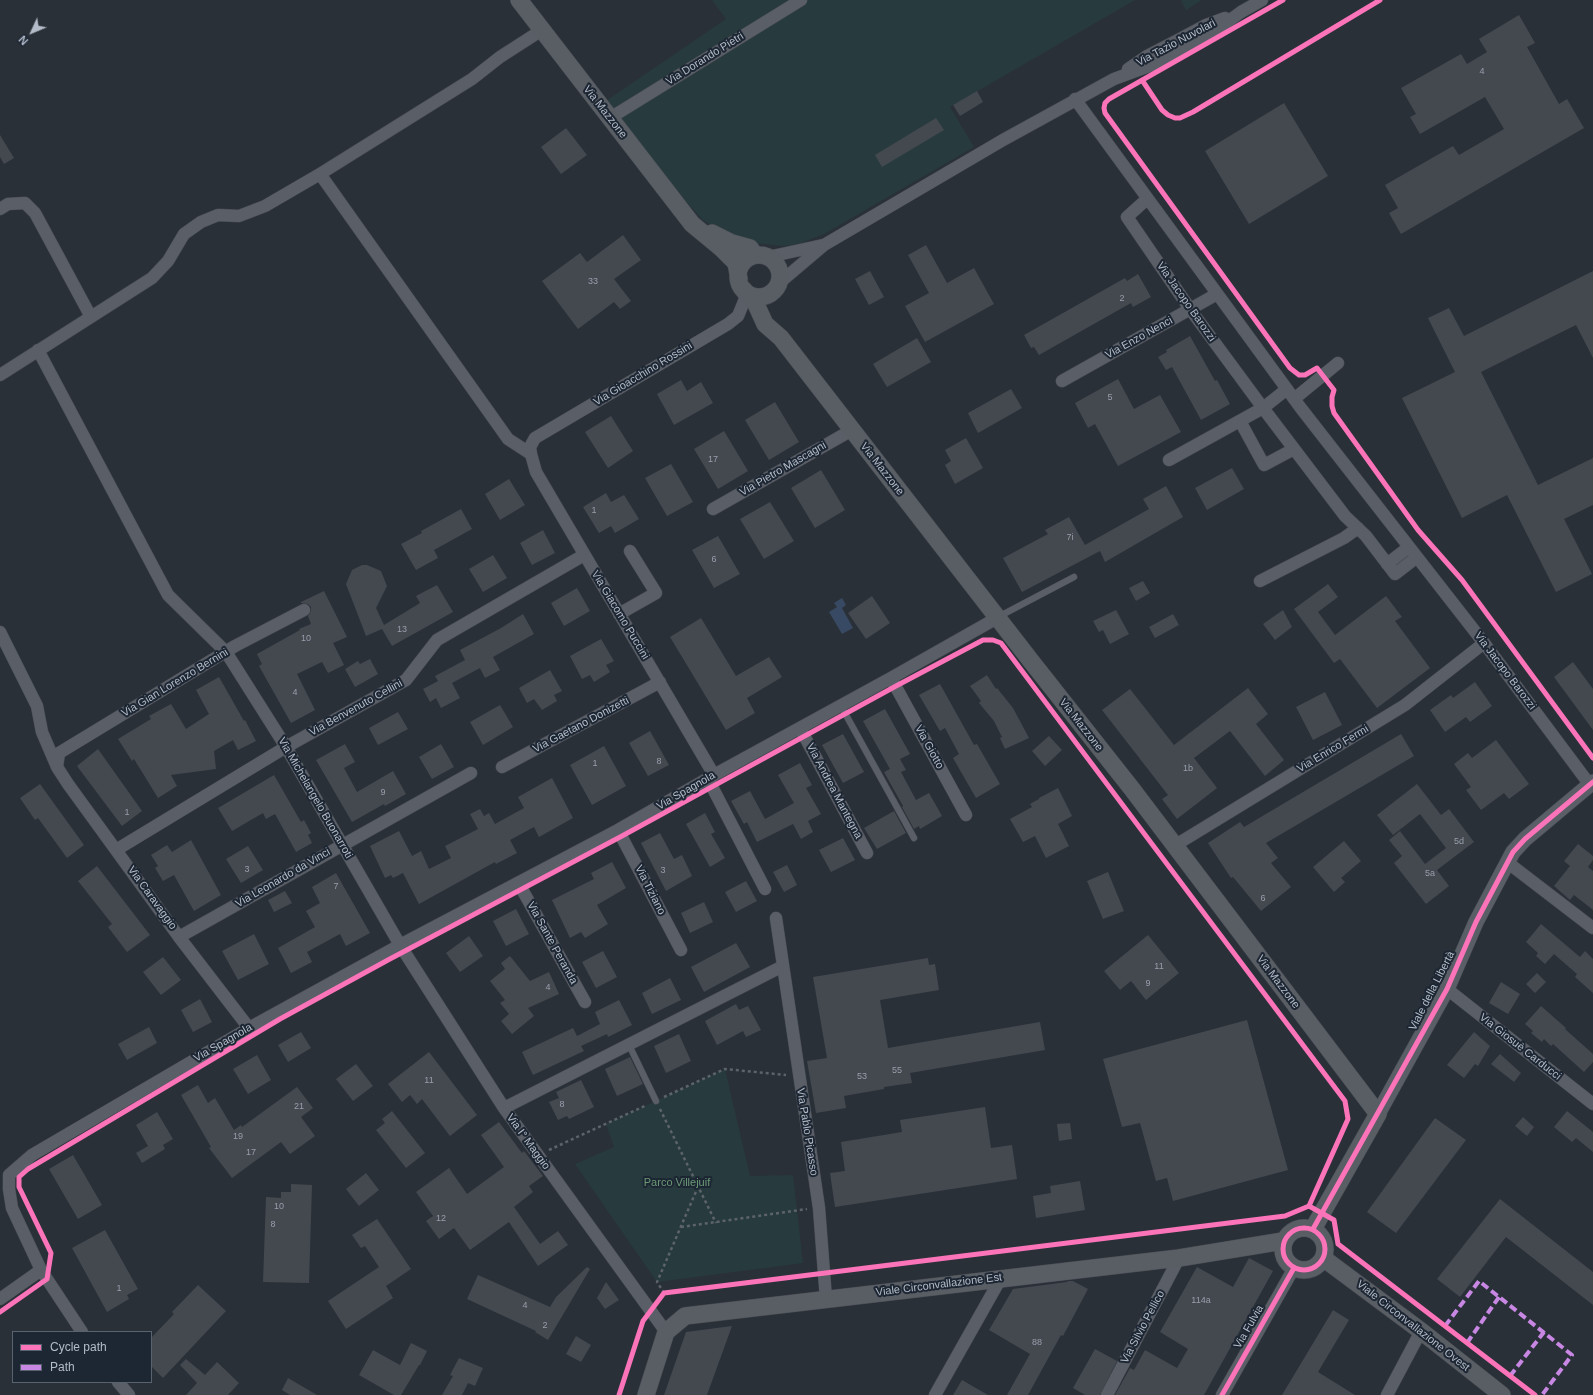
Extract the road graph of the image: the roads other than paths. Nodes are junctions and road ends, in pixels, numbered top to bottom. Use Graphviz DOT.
graph roads {
  1 [pos="519,0"];
  2 [pos="800,0"];
  3 [pos="1262,0"];
  4 [pos="542,30"];
  5 [pos="1075,99"];
  6 [pos="610,118"];
  7 [pos="320,174"];
  8 [pos="1147,199"];
  9 [pos="0,209"];
  10 [pos="692,224"];
  11 [pos="824,245"];
  12 [pos="762,256"];
  13 [pos="741,285"];
  14 [pos="776,287"];
  15 [pos="1217,294"];
  16 [pos="1190,309"];
  17 [pos="91,317"];
  18 [pos="781,338"];
  19 [pos="38,350"];
  20 [pos="1338,363"];
  21 [pos="0,375"];
  22 [pos="1062,381"];
  23 [pos="1291,394"];
  24 [pos="1263,408"];
  25 [pos="1240,421"];
  26 [pos="852,430"];
  27 [pos="1294,449"];
  28 [pos="531,454"];
  29 [pos="1169,460"];
  30 [pos="713,509"];
  31 [pos="1358,528"];
  32 [pos="1409,547"];
  33 [pos="630,551"];
  34 [pos="584,555"];
  35 [pos="1418,557"];
  36 [pos="1387,564"];
  37 [pos="1074,577"];
  38 [pos="1260,581"];
  39 [pos="304,610"];
  40 [pos="619,614"];
  41 [pos="997,618"];
  42 [pos="0,632"];
  43 [pos="1484,643"];
  44 [pos="226,652"];
  45 [pos="891,678"];
  46 [pos="660,682"];
  47 [pos="841,706"];
  48 [pos="800,728"];
  49 [pos="286,747"];
  50 [pos="57,767"];
  51 [pos="502,767"];
  52 [pos="471,773"];
  53 [pos="711,777"];
  54 [pos="1592,784"];
  55 [pos="966,815"];
  56 [pos="618,830"];
  57 [pos="914,838"];
  58 [pos="342,845"];
  59 [pos="1174,846"];
  60 [pos="116,850"];
  61 [pos="867,853"];
  62 [pos="1507,862"];
  63 [pos="519,884"];
  64 [pos="765,889"];
  65 [pos="776,918"];
  66 [pos="1593,928"];
  67 [pos="180,937"];
  68 [pos="400,946"];
  69 [pos="681,950"];
  70 [pos="783,966"];
  71 [pos="1447,989"];
  72 [pos="586,1002"];
  73 [pos="249,1028"];
  74 [pos="628,1045"];
  75 [pos="656,1101"];
  76 [pos="1593,1104"];
  77 [pos="504,1108"];
  78 [pos="1378,1114"];
  79 [pos="1313,1229"];
  80 [pos="1283,1241"];
  81 [pos="1179,1258"];
  82 [pos="1323,1258"];
  83 [pos="1294,1268"];
  84 [pos="41,1270"];
  85 [pos="1001,1278"];
  86 [pos="0,1299"];
  87 [pos="826,1299"];
  88 [pos="81,1331"];
  89 [pos="1421,1331"];
  90 [pos="666,1332"];
  91 [pos="119,1383"];
  92 [pos="129,1395"];
  93 [pos="646,1395"];
  94 [pos="935,1395"];
  95 [pos="1107,1395"];
  96 [pos="1222,1395"];
  97 [pos="1387,1395"];
  98 [pos="1502,1395"];
  1 -- 4 [label="main road, Via Mazzone"];
  2 -- 6 [label="street, Via Dorando Pietri"];
  3 -- 5 [label="street, Via Tazio Nuvolari"];
  4 -- 6 [label="main road, Via Mazzone"];
  4 -- 7 [label="street"];
  5 -- 8 [label="street, Via Jacopo Barozzi"];
  5 -- 11 [label="street, Via Tazio Nuvolari"];
  6 -- 10 [label="main road, Via Mazzone"];
  7 -- 17 [label="street"];
  7 -- 28 [label="street"];
  8 -- 15 [label="street, Via Jacopo Barozzi"];
  8 -- 16 [label="street, Via Jacopo Barozzi"];
  9 -- 17 [label="street"];
  10 -- 12 [label="main road, Via Mazzone"];
  10 -- 13 [label="main road, Via Mazzone"];
  11 -- 12 [label="street"];
  11 -- 14 [label="street"];
  12 -- 13 [label="main road"];
  12 -- 14 [label="main road, Via Mazzone"];
  13 -- 14 [label="main road"];
  13 -- 18 [label="main road, Via Mazzone"];
  13 -- 28 [label="street, Via Gioacchino Rossini"];
  14 -- 18 [label="main road, Via Mazzone"];
  15 -- 16 [label="street, Via Enzo Nenci"];
  15 -- 23 [label="street, Via Jacopo Barozzi"];
  16 -- 22 [label="street, Via Enzo Nenci"];
  16 -- 24 [label="street, Via Jacopo Barozzi"];
  17 -- 19 [label="street"];
  18 -- 26 [label="main road, Via Mazzone"];
  19 -- 21 [label="street"];
  19 -- 44 [label="street, Via Michelangelo Buonarroti"];
  20 -- 23 [label="street"];
  23 -- 24 [label="street"];
  23 -- 32 [label="street, Via Jacopo Barozzi"];
  24 -- 25 [label="street"];
  24 -- 27 [label="street, Via Jacopo Barozzi"];
  25 -- 27 [label="street"];
  25 -- 29 [label="street"];
  26 -- 30 [label="street, Via Pietro Mascagni"];
  26 -- 41 [label="main road, Via Mazzone"];
  27 -- 31 [label="street, Via Jacopo Barozzi"];
  28 -- 34 [label="street, Via Giacomo Puccini"];
  31 -- 36 [label="street, Via Jacopo Barozzi"];
  31 -- 38 [label="street"];
  32 -- 35 [label="street, Via Jacopo Barozzi"];
  32 -- 36 [label="street"];
  33 -- 40 [label="street"];
  34 -- 40 [label="street, Via Giacomo Puccini"];
  34 -- 49 [label="street, Via Benvenuto Cellini"];
  35 -- 36 [label="street"];
  35 -- 43 [label="street, Via Jacopo Barozzi"];
  37 -- 41 [label="lane"];
  39 -- 44 [label="street, Via Gian Lorenzo Bernini"];
  40 -- 46 [label="street, Via Giacomo Puccini"];
  41 -- 45 [label="street, Via Spagnola"];
  41 -- 59 [label="main road, Via Mazzone"];
  42 -- 50 [label="street, Via Caravaggio"];
  43 -- 54 [label="street, Via Jacopo Barozzi"];
  43 -- 59 [label="street, Via Enrico Fermi"];
  44 -- 49 [label="street, Via Michelangelo Buonarroti"];
  44 -- 50 [label="street, Via Gian Lorenzo Bernini"];
  45 -- 47 [label="street, Via Spagnola"];
  45 -- 55 [label="street, Via Giotto"];
  46 -- 51 [label="street, Via Gaetano Donizetti"];
  46 -- 53 [label="street, Via Giacomo Puccini"];
  47 -- 48 [label="street, Via Spagnola"];
  47 -- 57 [label="lane"];
  48 -- 53 [label="street, Via Spagnola"];
  48 -- 61 [label="street, Via Andrea Mantegna"];
  49 -- 58 [label="street, Via Michelangelo Buonarroti"];
  49 -- 60 [label="street, Via Benvenuto Cellini"];
  50 -- 60 [label="street, Via Caravaggio"];
  52 -- 58 [label="street, Via Leonardo da Vinci"];
  53 -- 56 [label="street, Via Spagnola"];
  53 -- 64 [label="street, Via Giacomo Puccini"];
  54 -- 62 [label="street, Viale della Libertà"];
  56 -- 63 [label="street, Via Spagnola"];
  56 -- 69 [label="street, Via Tiziano"];
  58 -- 67 [label="street, Via Leonardo da Vinci"];
  58 -- 68 [label="street, Via Michelangelo Buonarroti"];
  59 -- 78 [label="main road, Via Mazzone"];
  60 -- 67 [label="street, Via Caravaggio"];
  62 -- 66 [label="street"];
  62 -- 71 [label="street, Viale della Libertà"];
  63 -- 68 [label="street, Via Spagnola"];
  63 -- 72 [label="street, Via Sante Peranda"];
  65 -- 70 [label="street, Via Pablo Picasso"];
  67 -- 73 [label="street, Via Caravaggio"];
  68 -- 73 [label="street, Via Spagnola"];
  68 -- 77 [label="street, Via I° Maggio"];
  70 -- 74 [label="street"];
  70 -- 87 [label="street, Via Pablo Picasso"];
  71 -- 76 [label="street, Via Giosuè Carducci"];
  71 -- 78 [label="street, Viale della Libertà"];
  73 -- 84 [label="street, Via Spagnola"];
  74 -- 75 [label="lane"];
  74 -- 77 [label="street"];
  77 -- 90 [label="street, Via I° Maggio"];
  78 -- 79 [label="main road, Viale della Libertà"];
  79 -- 80 [label="main road, Viale Circonvallazione Est"];
  79 -- 82 [label="main road"];
  80 -- 81 [label="main road, Viale Circonvallazione Est"];
  80 -- 83 [label="main road"];
  81 -- 85 [label="main road, Viale Circonvallazione Est"];
  81 -- 95 [label="street, Via Silvio Pellico"];
  82 -- 83 [label="main road"];
  82 -- 89 [label="main road, Viale Circonvallazione Ovest"];
  83 -- 96 [label="street, Via Fulvia"];
  84 -- 86 [label="street"];
  84 -- 88 [label="street"];
  85 -- 87 [label="main road, Viale Circonvallazione Est"];
  85 -- 94 [label="street"];
  87 -- 90 [label="main road, Viale Circonvallazione Est"];
  89 -- 97 [label="street"];
  89 -- 98 [label="main road, Viale Circonvallazione Ovest"];
  90 -- 93 [label="main road"];
  91 -- 92 [label="street"];
}
